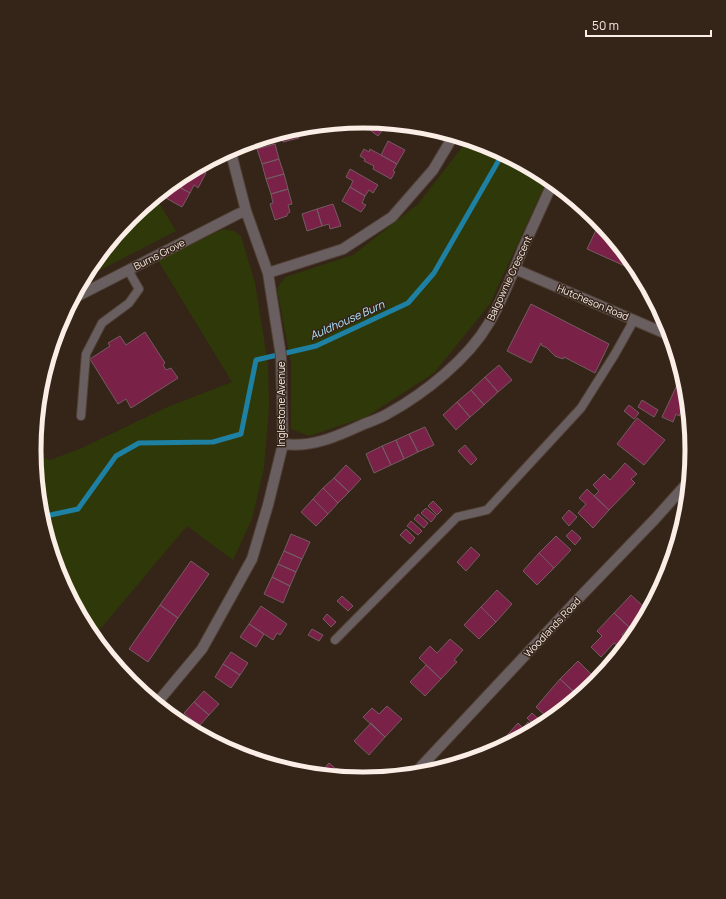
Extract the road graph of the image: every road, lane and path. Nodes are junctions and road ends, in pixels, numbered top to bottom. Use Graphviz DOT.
graph roads {
  1 [pos="451,140"];
  2 [pos="232,156"];
  3 [pos="550,188"];
  4 [pos="246,211"];
  5 [pos="515,269"];
  6 [pos="128,270"];
  7 [pos="268,273"];
  8 [pos="81,295"];
  9 [pos="634,320"];
  10 [pos="663,332"];
  11 [pos="82,416"];
  12 [pos="283,444"];
  13 [pos="682,488"];
  14 [pos="335,640"];
  15 [pos="160,699"];
  16 [pos="422,766"];
  1 -- 7 [label="street"];
  2 -- 4 [label="street, Inglestone Avenue"];
  3 -- 5 [label="street, Balgownie Crescent"];
  4 -- 6 [label="street, Burns Grove"];
  4 -- 7 [label="street, Inglestone Avenue"];
  5 -- 9 [label="street, Hutcheson Road"];
  5 -- 12 [label="street, Balgownie Crescent"];
  6 -- 8 [label="street, Burns Grove"];
  6 -- 11 [label="lane"];
  7 -- 12 [label="street, Inglestone Avenue"];
  9 -- 10 [label="street, Hutcheson Road"];
  9 -- 14 [label="lane"];
  12 -- 15 [label="street, Inglestone Avenue"];
  13 -- 16 [label="street, Woodlands Road"];
}
